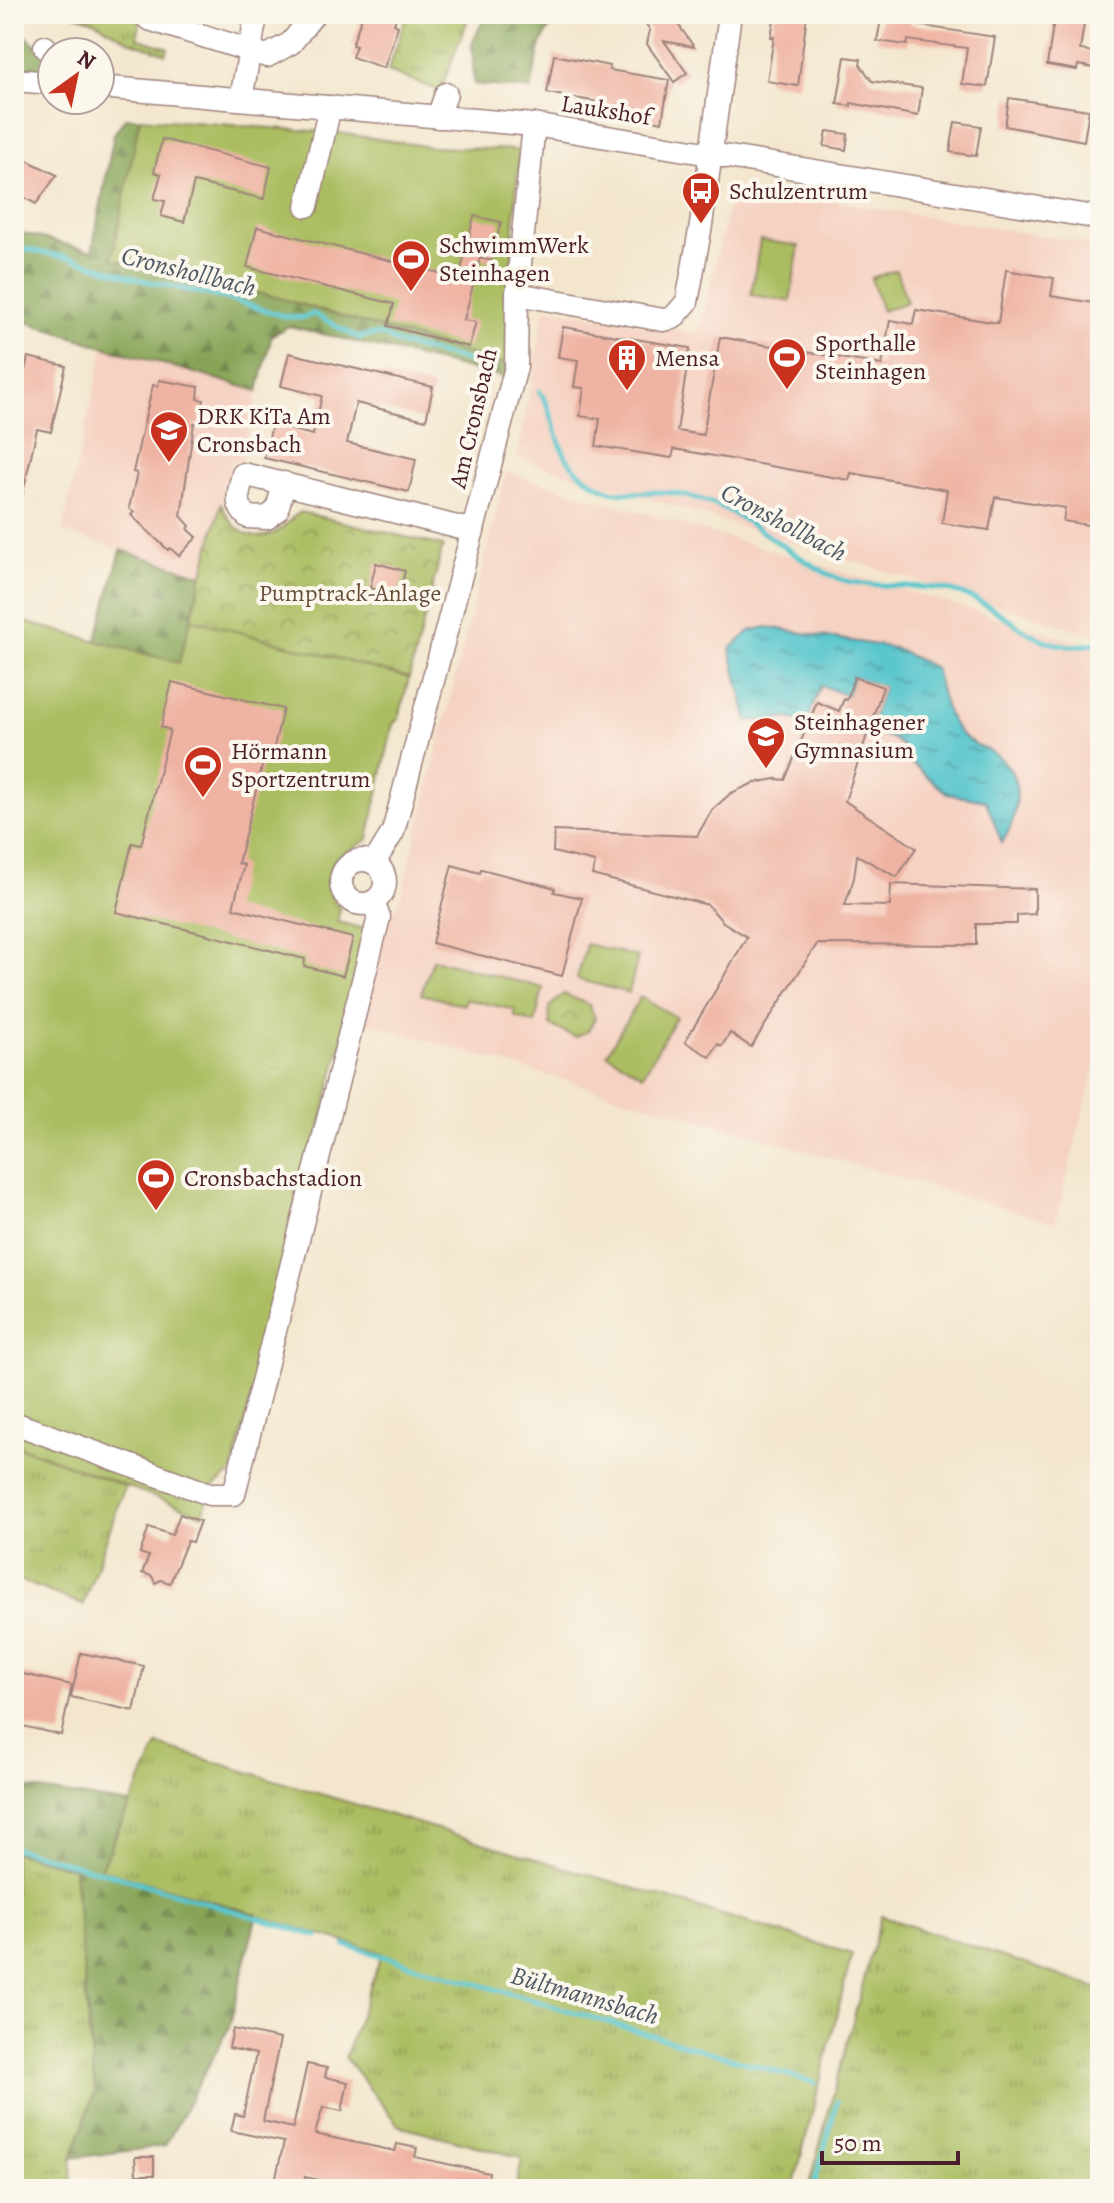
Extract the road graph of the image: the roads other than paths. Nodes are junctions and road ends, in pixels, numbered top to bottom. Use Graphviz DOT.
graph roads {
  1 [pos="143,14"];
  2 [pos="253,14"];
  3 [pos="730,14"];
  4 [pos="313,15"];
  5 [pos="249,52"];
  6 [pos="14,80"];
  7 [pos="36,82"];
  8 [pos="116,88"];
  9 [pos="446,94"];
  10 [pos="241,99"];
  11 [pos="330,107"];
  12 [pos="438,117"];
  13 [pos="534,125"];
  14 [pos="711,155"];
  15 [pos="307,206"];
  16 [pos="1100,218"];
  17 [pos="517,294"];
  18 [pos="284,483"];
  19 [pos="473,531"];
  20 [pos="374,863"];
  21 [pos="373,903"];
  22 [pos="14,1423"];
  1 -- 5 [label="street"];
  2 -- 5 [label="street"];
  3 -- 14 [label="street"];
  4 -- 5 [label="street"];
  5 -- 10 [label="street"];
  6 -- 7 [label="street"];
  8 -- 10 [label="street, Laukshof"];
  9 -- 12 [label="street"];
  10 -- 11 [label="street, Laukshof"];
  11 -- 12 [label="street, Laukshof"];
  11 -- 15 [label="street"];
  12 -- 13 [label="street, Laukshof"];
  13 -- 14 [label="street, Laukshof"];
  13 -- 17 [label="street, Am Cronsbach"];
  14 -- 16 [label="street, Laukshof"];
  14 -- 17 [label="street"];
  17 -- 19 [label="street, Am Cronsbach"];
  18 -- 19 [label="street"];
  19 -- 20 [label="street, Am Cronsbach"];
  20 -- 21 [label="street"];
  20 -- 21 [label="street"];
  21 -- 22 [label="street"];
}
